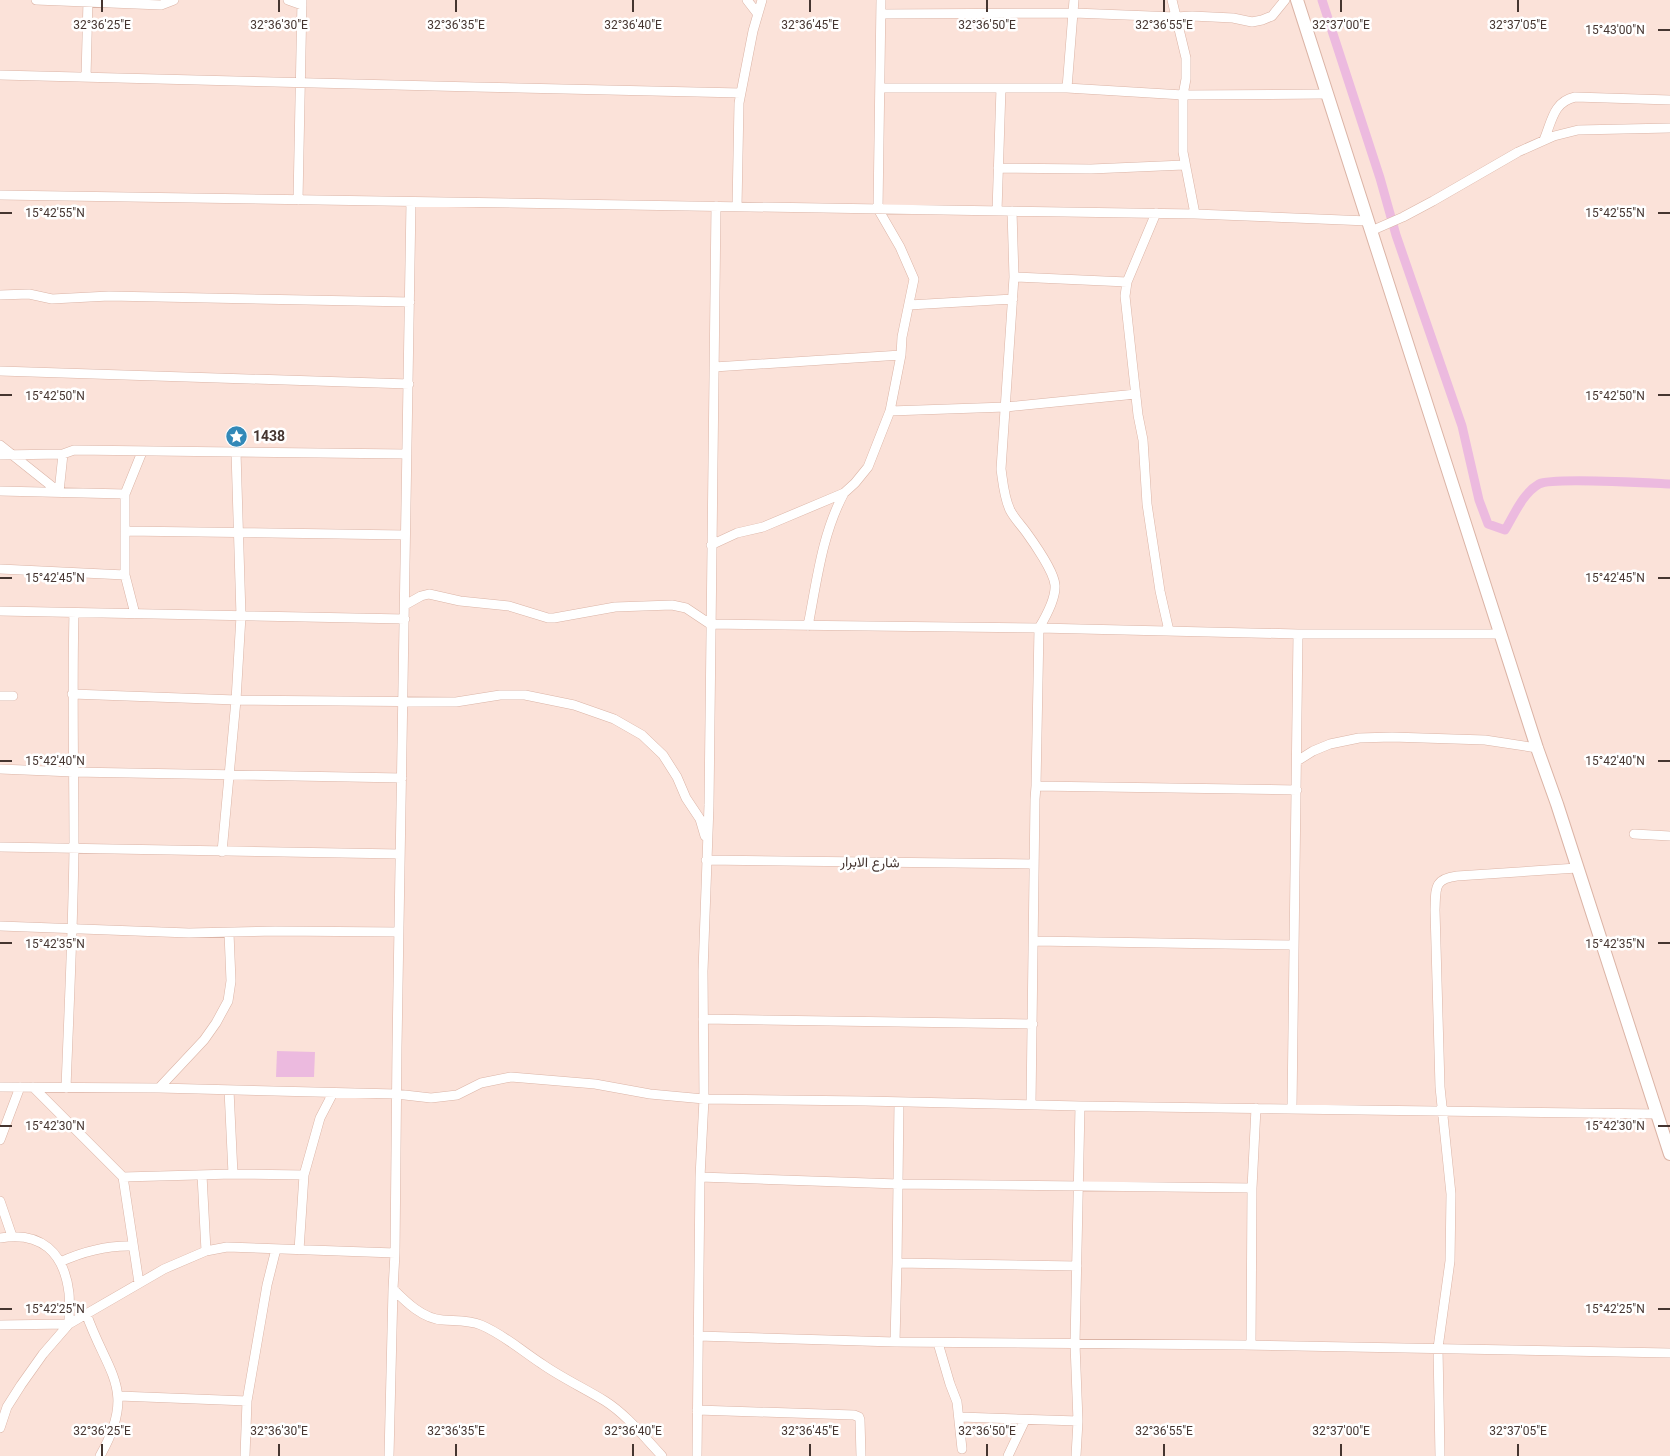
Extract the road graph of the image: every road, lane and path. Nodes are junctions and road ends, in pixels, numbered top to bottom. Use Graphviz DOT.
graph roads {
  1 [pos="36,0"];
  2 [pos="174,0"];
  3 [pos="288,0"];
  4 [pos="747,0"];
  5 [pos="762,0"];
  6 [pos="881,0"];
  7 [pos="1074,0"];
  8 [pos="1172,0"];
  9 [pos="1286,0"];
  10 [pos="1297,0"];
  11 [pos="88,1"];
  12 [pos="302,2"];
  13 [pos="757,13"];
  14 [pos="1074,13"];
  15 [pos="882,14"];
  16 [pos="1176,17"];
  17 [pos="0,75"];
  18 [pos="86,77"];
  19 [pos="301,83"];
  20 [pos="880,88"];
  21 [pos="1001,88"];
  22 [pos="1067,88"];
  23 [pos="741,92"];
  24 [pos="1326,94"];
  25 [pos="1183,95"];
  26 [pos="1670,100"];
  27 [pos="1670,128"];
  28 [pos="1544,140"];
  29 [pos="1184,165"];
  30 [pos="998,168"];
  31 [pos="0,195"];
  32 [pos="298,200"];
  33 [pos="411,202"];
  34 [pos="716,206"];
  35 [pos="737,207"];
  36 [pos="878,209"];
  37 [pos="996,210"];
  38 [pos="1012,211"];
  39 [pos="1156,213"];
  40 [pos="1195,214"];
  41 [pos="1370,226"];
  42 [pos="1014,276"];
  43 [pos="1128,282"];
  44 [pos="0,295"];
  45 [pos="1013,299"];
  46 [pos="410,302"];
  47 [pos="909,306"];
  48 [pos="902,355"];
  49 [pos="714,367"];
  50 [pos="0,371"];
  51 [pos="408,384"];
  52 [pos="1136,394"];
  53 [pos="1006,407"];
  54 [pos="890,411"];
  55 [pos="0,445"];
  56 [pos="142,452"];
  57 [pos="236,452"];
  58 [pos="63,454"];
  59 [pos="406,454"];
  60 [pos="0,455"];
  61 [pos="12,455"];
  62 [pos="0,491"];
  63 [pos="59,492"];
  64 [pos="844,493"];
  65 [pos="125,494"];
  66 [pos="125,531"];
  67 [pos="238,532"];
  68 [pos="405,535"];
  69 [pos="712,545"];
  70 [pos="0,569"];
  71 [pos="125,575"];
  72 [pos="405,605"];
  73 [pos="0,611"];
  74 [pos="74,613"];
  75 [pos="135,614"];
  76 [pos="242,616"];
  77 [pos="405,619"];
  78 [pos="710,624"];
  79 [pos="808,626"];
  80 [pos="1038,628"];
  81 [pos="1169,631"];
  82 [pos="1298,634"];
  83 [pos="1501,634"];
  84 [pos="72,694"];
  85 [pos="0,696"];
  86 [pos="13,696"];
  87 [pos="236,700"];
  88 [pos="404,701"];
  89 [pos="1537,748"];
  90 [pos="1297,761"];
  91 [pos="0,769"];
  92 [pos="73,772"];
  93 [pos="229,774"];
  94 [pos="402,778"];
  95 [pos="1036,786"];
  96 [pos="1297,790"];
  97 [pos="1634,834"];
  98 [pos="1670,836"];
  99 [pos="707,841"];
  100 [pos="0,847"];
  101 [pos="74,848"];
  102 [pos="222,852"];
  103 [pos="400,854"];
  104 [pos="706,860"];
  105 [pos="1034,864"];
  106 [pos="1577,868"];
  107 [pos="0,926"];
  108 [pos="72,929"];
  109 [pos="399,932"];
  110 [pos="229,933"];
  111 [pos="1034,941"];
  112 [pos="1293,945"];
  113 [pos="703,1018"];
  114 [pos="1033,1024"];
  115 [pos="0,1087"];
  116 [pos="20,1087"];
  117 [pos="32,1087"];
  118 [pos="66,1088"];
  119 [pos="159,1088"];
  120 [pos="229,1090"];
  121 [pos="333,1093"];
  122 [pos="396,1094"];
  123 [pos="704,1099"];
  124 [pos="899,1102"];
  125 [pos="1031,1104"];
  126 [pos="1080,1106"];
  127 [pos="1256,1108"];
  128 [pos="1292,1108"];
  129 [pos="1443,1110"];
  130 [pos="1657,1114"];
  131 [pos="0,1140"];
  132 [pos="1670,1154"];
  133 [pos="202,1174"];
  134 [pos="232,1174"];
  135 [pos="304,1175"];
  136 [pos="123,1177"];
  137 [pos="700,1177"];
  138 [pos="898,1184"];
  139 [pos="1078,1186"];
  140 [pos="1252,1188"];
  141 [pos="0,1201"];
  142 [pos="12,1236"];
  143 [pos="0,1238"];
  144 [pos="133,1246"];
  145 [pos="276,1249"];
  146 [pos="298,1250"];
  147 [pos="206,1251"];
  148 [pos="395,1253"];
  149 [pos="60,1262"];
  150 [pos="897,1263"];
  151 [pos="1076,1266"];
  152 [pos="138,1283"];
  153 [pos="393,1289"];
  154 [pos="86,1313"];
  155 [pos="69,1324"];
  156 [pos="0,1325"];
  157 [pos="698,1336"];
  158 [pos="895,1342"];
  159 [pos="938,1343"];
  160 [pos="1075,1344"];
  161 [pos="1251,1345"];
  162 [pos="1438,1348"];
  163 [pos="1670,1353"];
  164 [pos="119,1396"];
  165 [pos="247,1401"];
  166 [pos="697,1410"];
  167 [pos="960,1417"];
  168 [pos="1025,1420"];
  169 [pos="1078,1421"];
  170 [pos="0,1428"];
  171 [pos="962,1449"];
  172 [pos="100,1456"];
  173 [pos="245,1456"];
  174 [pos="390,1456"];
  175 [pos="662,1456"];
  176 [pos="696,1456"];
  177 [pos="861,1456"];
  178 [pos="1008,1456"];
  179 [pos="1076,1456"];
  180 [pos="1440,1456"];
  1 -- 11 [label="street"];
  2 -- 11 [label="street"];
  3 -- 12 [label="street"];
  4 -- 13 [label="street"];
  5 -- 13 [label="street"];
  6 -- 15 [label="street"];
  7 -- 14 [label="street"];
  8 -- 16 [label="street"];
  9 -- 16 [label="street"];
  10 -- 24 [label="street"];
  11 -- 18 [label="street"];
  12 -- 19 [label="street"];
  13 -- 23 [label="street"];
  14 -- 15 [label="street"];
  14 -- 16 [label="street"];
  14 -- 22 [label="street"];
  15 -- 20 [label="street"];
  16 -- 25 [label="street"];
  17 -- 18 [label="street"];
  18 -- 19 [label="street"];
  19 -- 23 [label="street"];
  19 -- 32 [label="street"];
  20 -- 21 [label="street"];
  20 -- 36 [label="street"];
  21 -- 22 [label="street"];
  21 -- 30 [label="street"];
  22 -- 25 [label="street"];
  23 -- 35 [label="street"];
  24 -- 25 [label="street"];
  24 -- 41 [label="street"];
  25 -- 29 [label="street"];
  26 -- 28 [label="street"];
  27 -- 28 [label="street"];
  28 -- 41 [label="street"];
  29 -- 30 [label="street"];
  29 -- 40 [label="street"];
  30 -- 37 [label="street"];
  31 -- 32 [label="street"];
  32 -- 33 [label="street"];
  33 -- 34 [label="street"];
  33 -- 46 [label="street"];
  34 -- 35 [label="street"];
  34 -- 49 [label="street"];
  35 -- 36 [label="street"];
  36 -- 37 [label="street"];
  36 -- 47 [label="street"];
  37 -- 38 [label="street"];
  38 -- 39 [label="street"];
  38 -- 42 [label="street"];
  39 -- 40 [label="street"];
  39 -- 43 [label="street"];
  40 -- 41 [label="street"];
  41 -- 83 [label="street"];
  42 -- 43 [label="street"];
  42 -- 45 [label="street"];
  43 -- 52 [label="street"];
  44 -- 46 [label="street"];
  45 -- 47 [label="street"];
  45 -- 53 [label="street"];
  46 -- 51 [label="street"];
  47 -- 48 [label="street"];
  48 -- 49 [label="street"];
  48 -- 54 [label="street"];
  49 -- 69 [label="street"];
  50 -- 51 [label="street"];
  51 -- 59 [label="street"];
  52 -- 53 [label="street"];
  52 -- 81 [label="street"];
  53 -- 54 [label="street"];
  53 -- 80 [label="street"];
  54 -- 64 [label="street"];
  55 -- 61 [label="street"];
  56 -- 57 [label="street"];
  56 -- 58 [label="street"];
  56 -- 65 [label="street"];
  57 -- 59 [label="street"];
  57 -- 67 [label="street"];
  58 -- 61 [label="street"];
  58 -- 63 [label="street"];
  59 -- 68 [label="street"];
  60 -- 61 [label="street"];
  61 -- 63 [label="street"];
  62 -- 63 [label="street"];
  63 -- 65 [label="street"];
  64 -- 69 [label="street"];
  64 -- 79 [label="street"];
  65 -- 66 [label="street"];
  66 -- 67 [label="street"];
  66 -- 71 [label="street"];
  67 -- 68 [label="street"];
  67 -- 76 [label="street"];
  68 -- 72 [label="street"];
  69 -- 78 [label="street"];
  70 -- 71 [label="street"];
  71 -- 75 [label="street"];
  72 -- 77 [label="street"];
  72 -- 78 [label="street"];
  73 -- 74 [label="street"];
  74 -- 75 [label="street"];
  74 -- 84 [label="street"];
  75 -- 76 [label="street"];
  76 -- 77 [label="street"];
  76 -- 87 [label="street"];
  77 -- 88 [label="street"];
  78 -- 79 [label="street"];
  78 -- 99 [label="street"];
  79 -- 80 [label="street"];
  80 -- 81 [label="street"];
  80 -- 95 [label="street"];
  81 -- 82 [label="street"];
  82 -- 83 [label="street"];
  82 -- 90 [label="street"];
  83 -- 89 [label="street"];
  84 -- 87 [label="street"];
  84 -- 92 [label="street"];
  85 -- 86 [label="street"];
  87 -- 88 [label="street"];
  87 -- 93 [label="street"];
  88 -- 94 [label="street"];
  88 -- 99 [label="street"];
  89 -- 90 [label="street"];
  89 -- 106 [label="street"];
  90 -- 96 [label="street"];
  91 -- 92 [label="street"];
  92 -- 93 [label="street"];
  92 -- 101 [label="street"];
  93 -- 94 [label="street"];
  93 -- 102 [label="street"];
  94 -- 103 [label="street"];
  95 -- 96 [label="street"];
  95 -- 105 [label="street"];
  96 -- 112 [label="street"];
  97 -- 98 [label="street"];
  99 -- 104 [label="street"];
  100 -- 101 [label="street"];
  101 -- 102 [label="street"];
  101 -- 108 [label="street"];
  102 -- 103 [label="street"];
  103 -- 109 [label="street"];
  104 -- 105 [label="street, شارع الابرار"];
  104 -- 113 [label="street"];
  105 -- 111 [label="street"];
  106 -- 129 [label="street"];
  106 -- 130 [label="street"];
  107 -- 108 [label="street"];
  108 -- 110 [label="street"];
  108 -- 118 [label="street"];
  109 -- 110 [label="street"];
  109 -- 122 [label="street"];
  110 -- 119 [label="street"];
  111 -- 112 [label="street"];
  111 -- 114 [label="street"];
  112 -- 128 [label="street"];
  113 -- 114 [label="street"];
  113 -- 123 [label="street"];
  114 -- 125 [label="street"];
  115 -- 116 [label="street"];
  116 -- 117 [label="street"];
  116 -- 131 [label="street"];
  117 -- 118 [label="street"];
  117 -- 136 [label="street"];
  118 -- 119 [label="street"];
  119 -- 120 [label="street"];
  120 -- 121 [label="street"];
  120 -- 134 [label="street"];
  121 -- 122 [label="street"];
  121 -- 135 [label="street"];
  122 -- 123 [label="street"];
  122 -- 148 [label="street"];
  123 -- 124 [label="street"];
  123 -- 137 [label="street"];
  124 -- 125 [label="street"];
  124 -- 138 [label="street"];
  125 -- 126 [label="street"];
  126 -- 127 [label="street"];
  126 -- 139 [label="street"];
  127 -- 128 [label="street"];
  127 -- 140 [label="street"];
  128 -- 129 [label="street"];
  129 -- 130 [label="street"];
  129 -- 162 [label="street"];
  130 -- 132 [label="street"];
  133 -- 134 [label="street"];
  133 -- 136 [label="street"];
  133 -- 147 [label="street"];
  134 -- 135 [label="street"];
  135 -- 146 [label="street"];
  136 -- 144 [label="street"];
  137 -- 138 [label="street"];
  137 -- 157 [label="street"];
  138 -- 139 [label="street"];
  138 -- 150 [label="street"];
  139 -- 140 [label="street"];
  139 -- 151 [label="street"];
  140 -- 161 [label="street"];
  141 -- 142 [label="street"];
  142 -- 143 [label="street"];
  142 -- 149 [label="street"];
  144 -- 149 [label="street"];
  144 -- 152 [label="street"];
  145 -- 146 [label="street"];
  145 -- 147 [label="street"];
  145 -- 165 [label="street"];
  146 -- 148 [label="street"];
  147 -- 152 [label="street"];
  148 -- 153 [label="street"];
  149 -- 155 [label="street"];
  150 -- 151 [label="street"];
  150 -- 158 [label="street"];
  151 -- 160 [label="street"];
  152 -- 154 [label="street"];
  153 -- 174 [label="street"];
  153 -- 175 [label="street"];
  154 -- 155 [label="street"];
  154 -- 164 [label="street"];
  155 -- 156 [label="street"];
  155 -- 170 [label="street"];
  157 -- 158 [label="street"];
  157 -- 166 [label="street"];
  158 -- 159 [label="street"];
  159 -- 160 [label="street"];
  159 -- 167 [label="street"];
  160 -- 161 [label="street"];
  160 -- 169 [label="street"];
  161 -- 162 [label="street"];
  162 -- 163 [label="street"];
  162 -- 180 [label="street"];
  164 -- 165 [label="street"];
  164 -- 172 [label="street"];
  165 -- 173 [label="street"];
  166 -- 176 [label="street"];
  166 -- 177 [label="street"];
  167 -- 168 [label="street"];
  167 -- 171 [label="street"];
  168 -- 169 [label="street"];
  168 -- 178 [label="street"];
  169 -- 179 [label="street"];
}
